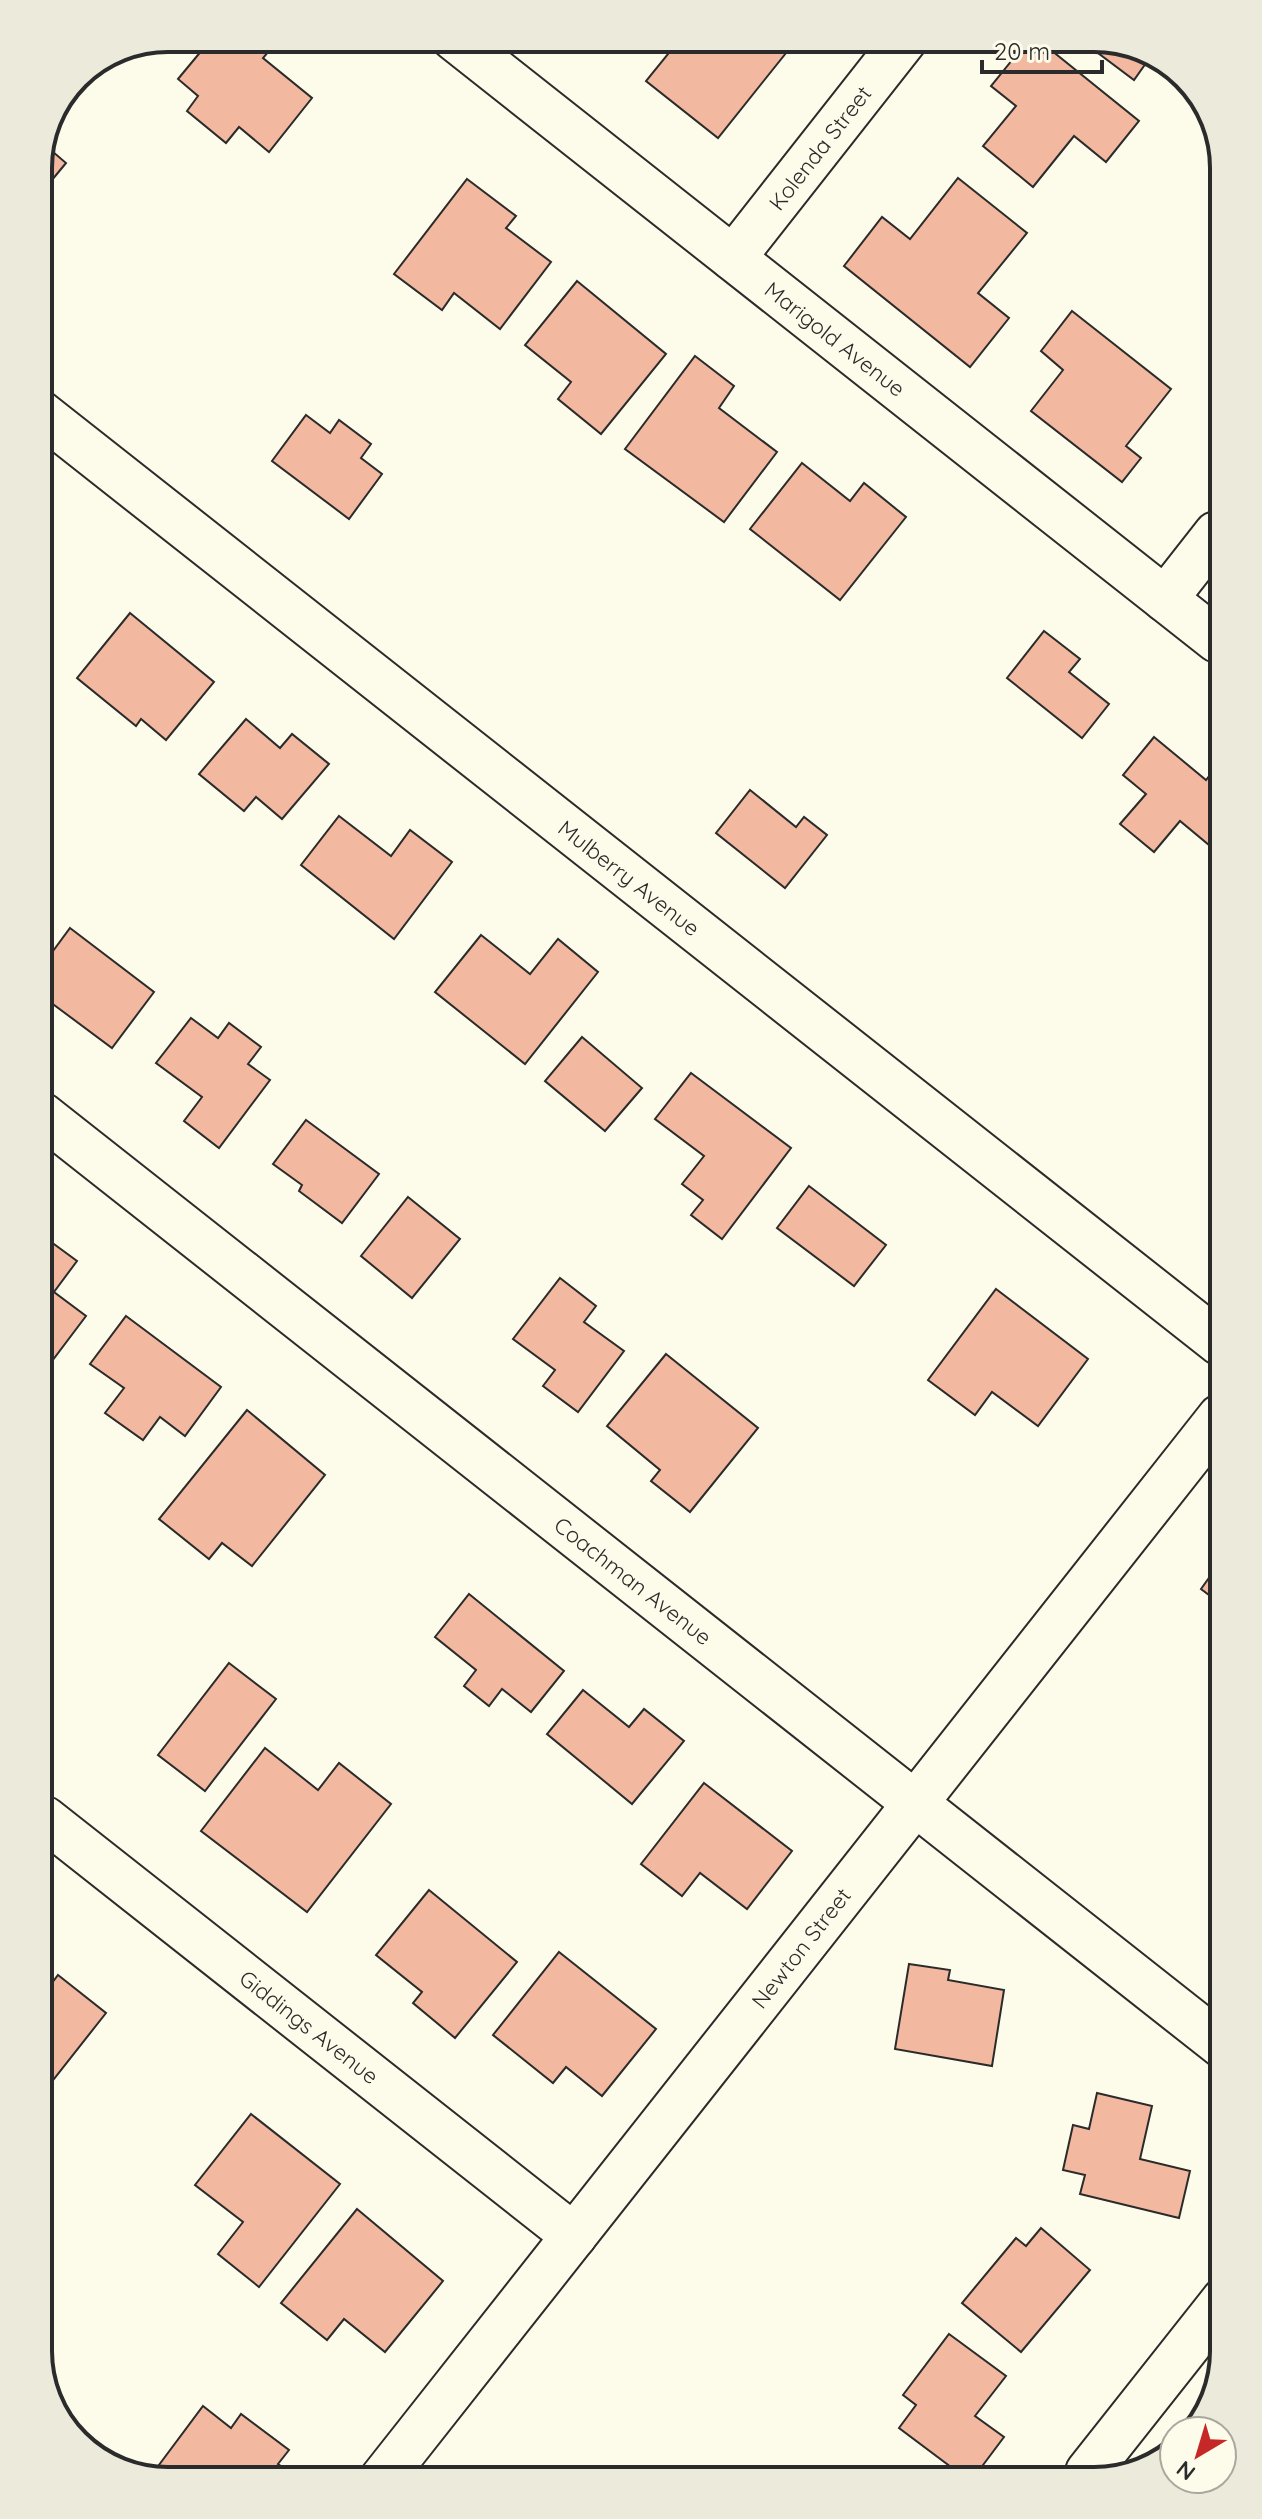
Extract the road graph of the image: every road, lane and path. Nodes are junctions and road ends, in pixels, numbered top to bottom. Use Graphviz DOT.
graph roads {
  1 [pos="472,52"];
  2 [pos="895,52"];
  3 [pos="733,258"];
  4 [pos="52,422"];
  5 [pos="1210,542"];
  6 [pos="1165,599"];
  7 [pos="1210,634"];
  8 [pos="52,1123"];
  9 [pos="1210,1335"];
  10 [pos="1210,1430"];
  11 [pos="915,1804"];
  12 [pos="52,1825"];
  13 [pos="1210,2036"];
  14 [pos="574,2236"];
  15 [pos="1210,2318"];
  16 [pos="391,2467"];
  17 [pos="1092,2467"];
  1 -- 3 [label="street, Marigold Avenue"];
  2 -- 3 [label="street, Kolenda Street"];
  3 -- 6 [label="street, Marigold Avenue"];
  4 -- 9 [label="street, Mulberry Avenue"];
  5 -- 6 [label="street"];
  6 -- 7 [label="street, Marigold Avenue"];
  8 -- 11 [label="street, Coachman Avenue"];
  10 -- 11 [label="street, Newton Street"];
  11 -- 13 [label="street, Coachman Avenue"];
  11 -- 14 [label="street, Newton Street"];
  12 -- 14 [label="street, Giddings Avenue"];
  14 -- 16 [label="street, Newton Street"];
  15 -- 17 [label="street"];
}
